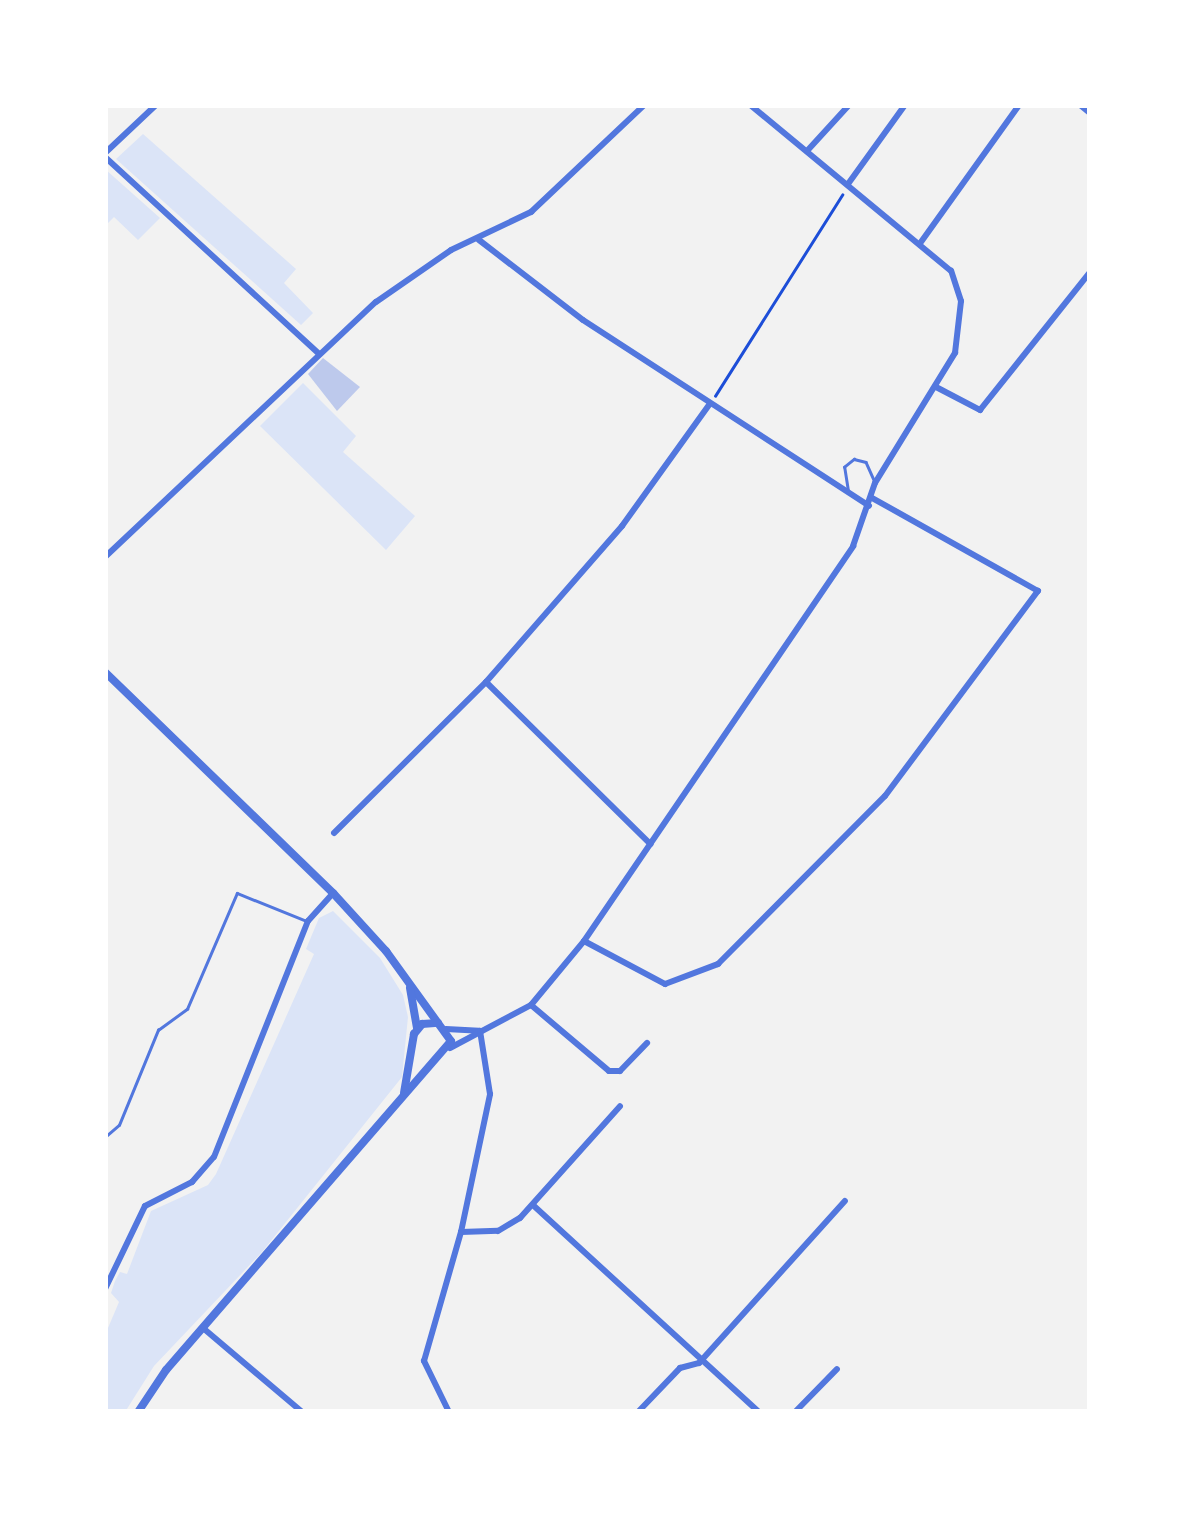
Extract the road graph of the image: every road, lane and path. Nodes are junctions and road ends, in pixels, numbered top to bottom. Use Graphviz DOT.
graph roads {
  1 [pos="156,105"];
  2 [pos="644,105"];
  3 [pos="750,105"];
  4 [pos="849,105"];
  5 [pos="905,105"];
  6 [pos="1019,105"];
  7 [pos="1080,105"];
  8 [pos="1090,113"];
  9 [pos="807,151"];
  10 [pos="105,155"];
  11 [pos="848,184"];
  12 [pos="478,239"];
  13 [pos="921,242"];
  14 [pos="1090,272"];
  15 [pos="319,354"];
  16 [pos="936,387"];
  17 [pos="709,405"];
  18 [pos="875,483"];
  19 [pos="850,496"];
  20 [pos="872,497"];
  21 [pos="869,507"];
  22 [pos="105,557"];
  23 [pos="105,672"];
  24 [pos="486,682"];
  25 [pos="334,833"];
  26 [pos="650,844"];
  27 [pos="333,893"];
  28 [pos="308,922"];
  29 [pos="584,941"];
  30 [pos="410,985"];
  31 [pos="532,1005"];
  32 [pos="444,1026"];
  33 [pos="417,1028"];
  34 [pos="480,1031"];
  35 [pos="647,1043"];
  36 [pos="450,1048"];
  37 [pos="415,1052"];
  38 [pos="436,1060"];
  39 [pos="402,1097"];
  40 [pos="620,1106"];
  41 [pos="105,1137"];
  42 [pos="846,1201"];
  43 [pos="534,1206"];
  44 [pos="461,1232"];
  45 [pos="105,1289"];
  46 [pos="203,1328"];
  47 [pos="699,1364"];
  48 [pos="837,1369"];
  49 [pos="139,1410"];
  50 [pos="302,1412"];
  51 [pos="449,1412"];
  52 [pos="638,1412"];
  53 [pos="760,1412"];
  54 [pos="795,1412"];
  1 -- 10 [label="street"];
  2 -- 12 [label="street"];
  3 -- 9 [label="street"];
  4 -- 9 [label="street"];
  5 -- 11 [label="street"];
  6 -- 13 [label="street"];
  7 -- 8 [label="street"];
  9 -- 11 [label="street"];
  10 -- 15 [label="street"];
  11 -- 13 [label="street"];
  11 -- 17 [label="path"];
  12 -- 15 [label="street"];
  12 -- 17 [label="street"];
  13 -- 16 [label="street"];
  14 -- 16 [label="street"];
  15 -- 22 [label="street"];
  16 -- 18 [label="street"];
  17 -- 19 [label="street"];
  17 -- 24 [label="street"];
  18 -- 19 [label="lane"];
  18 -- 20 [label="street"];
  19 -- 21 [label="street"];
  20 -- 21 [label="street"];
  20 -- 29 [label="street"];
  21 -- 26 [label="street"];
  23 -- 27 [label="street"];
  24 -- 25 [label="street"];
  24 -- 26 [label="street"];
  26 -- 29 [label="street"];
  27 -- 28 [label="street"];
  27 -- 30 [label="street"];
  28 -- 41 [label="lane"];
  28 -- 45 [label="street"];
  29 -- 31 [label="street"];
  30 -- 32 [label="street"];
  30 -- 33 [label="street"];
  31 -- 34 [label="street"];
  31 -- 35 [label="street"];
  32 -- 33 [label="street"];
  32 -- 34 [label="street"];
  32 -- 36 [label="street"];
  33 -- 37 [label="street"];
  34 -- 36 [label="street"];
  34 -- 44 [label="street"];
  36 -- 38 [label="street"];
  37 -- 38 [label="street"];
  37 -- 39 [label="street"];
  38 -- 39 [label="street"];
  39 -- 46 [label="street"];
  40 -- 43 [label="street"];
  42 -- 47 [label="street"];
  43 -- 44 [label="street"];
  43 -- 47 [label="street"];
  44 -- 51 [label="street"];
  46 -- 49 [label="street"];
  46 -- 50 [label="street"];
  47 -- 52 [label="street"];
  47 -- 53 [label="street"];
  48 -- 54 [label="street"];
}
